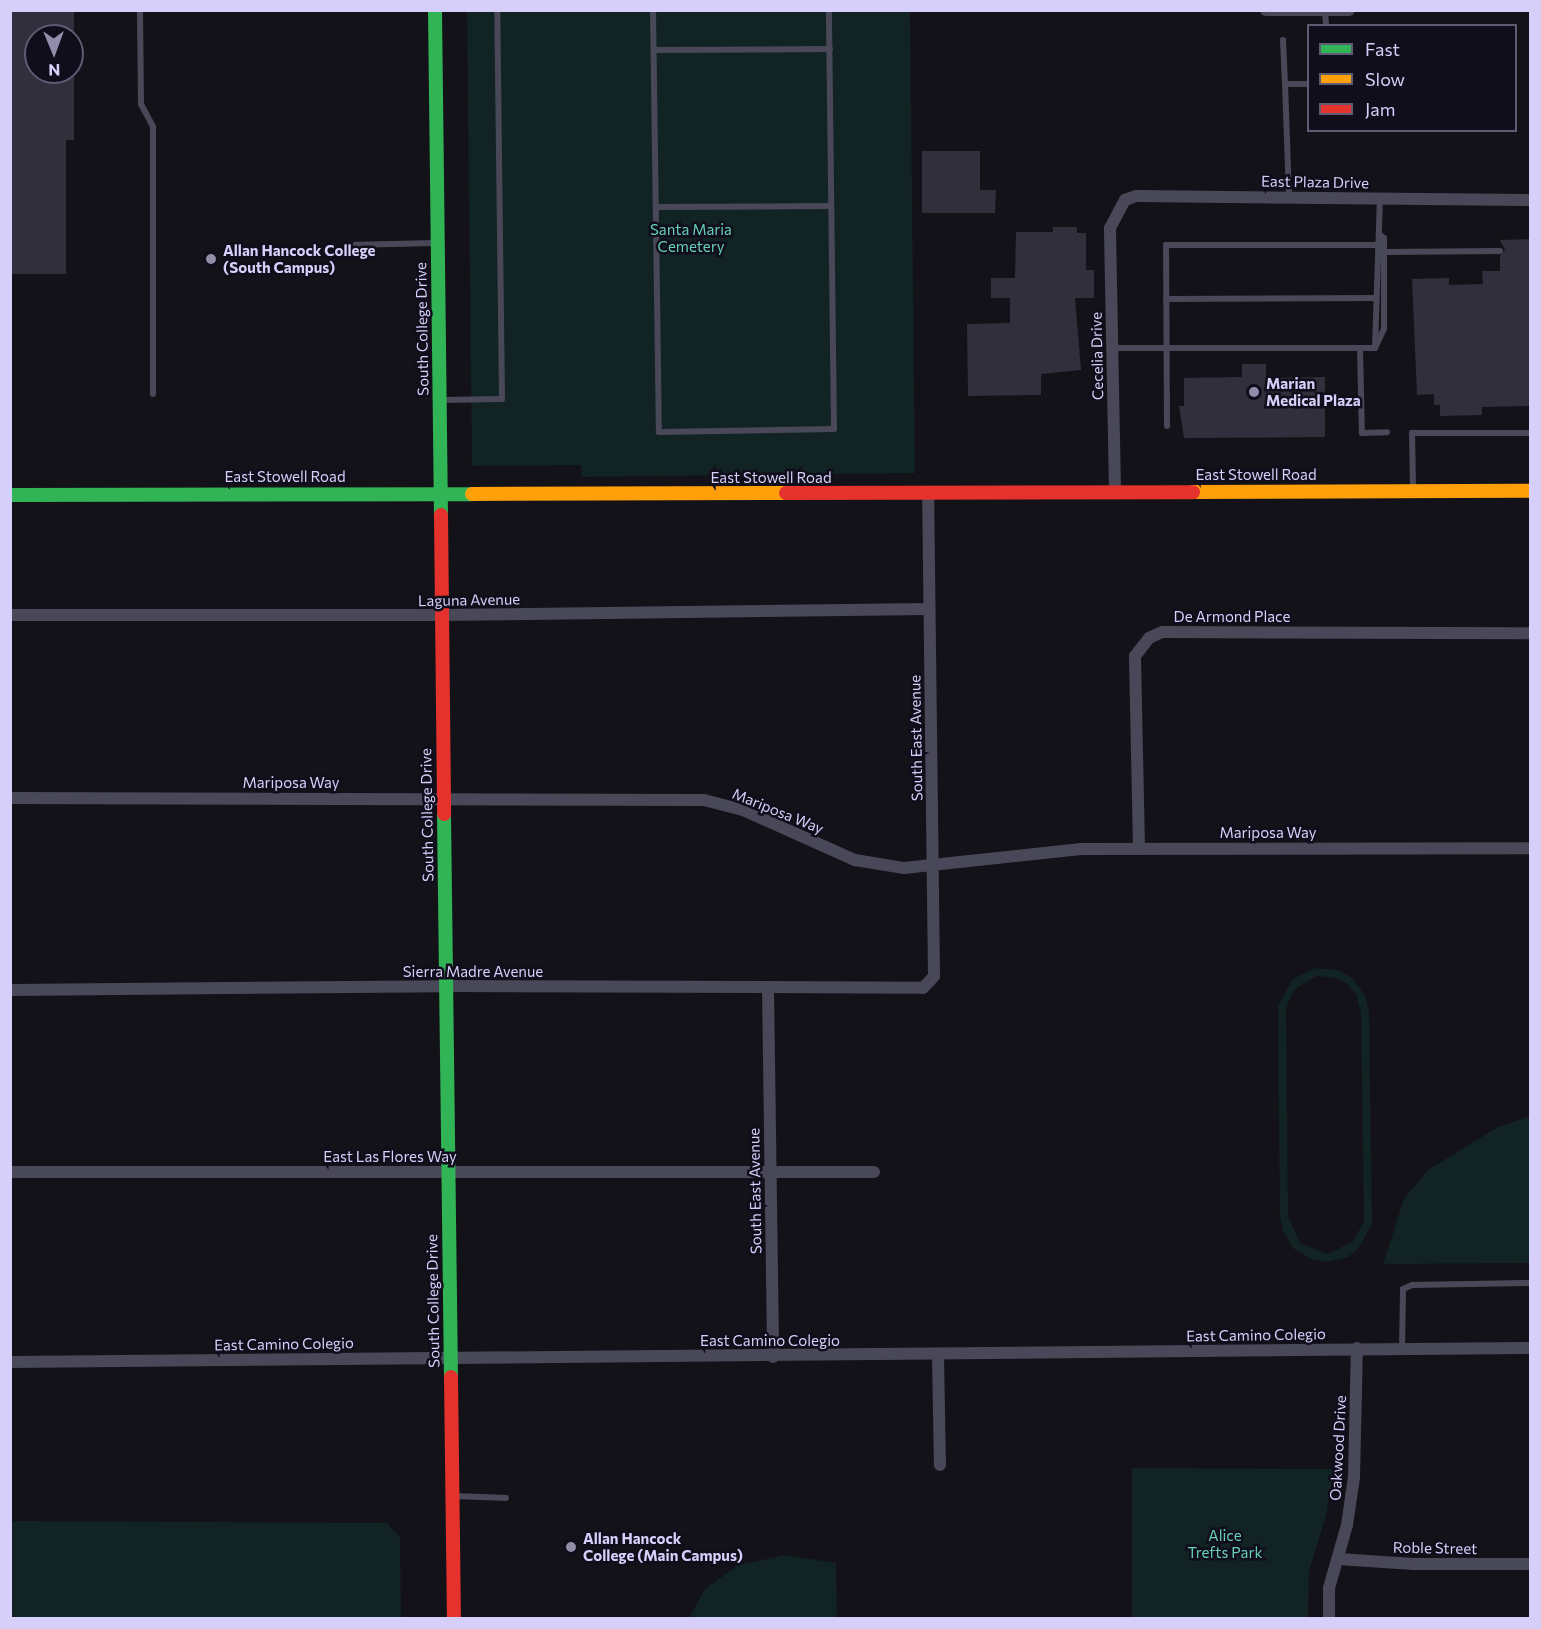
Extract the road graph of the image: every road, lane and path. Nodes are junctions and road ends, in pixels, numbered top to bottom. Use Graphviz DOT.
graph roads {
  1 [pos="140,10"];
  2 [pos="435,10"];
  3 [pos="497,10"];
  4 [pos="653,10"];
  5 [pos="829,10"];
  6 [pos="1266,10"];
  7 [pos="1349,10"];
  8 [pos="1326,11"];
  9 [pos="1283,40"];
  10 [pos="830,49"];
  11 [pos="654,50"];
  12 [pos="1285,84"];
  13 [pos="1307,84"];
  14 [pos="1288,197"];
  15 [pos="1380,198"];
  16 [pos="1530,200"];
  17 [pos="831,206"];
  18 [pos="656,207"];
  19 [pos="1112,220"];
  20 [pos="1380,235"];
  21 [pos="437,243"];
  22 [pos="349,245"];
  23 [pos="1376,245"];
  24 [pos="1384,248"];
  25 [pos="1500,250"];
  26 [pos="1375,298"];
  27 [pos="1166,299"];
  28 [pos="1112,348"];
  29 [pos="1165,348"];
  30 [pos="1360,348"];
  31 [pos="1375,348"];
  32 [pos="153,394"];
  33 [pos="439,400"];
  34 [pos="1167,426"];
  35 [pos="1388,432"];
  36 [pos="1530,433"];
  37 [pos="1115,491"];
  38 [pos="1413,491"];
  39 [pos="1530,491"];
  40 [pos="440,494"];
  41 [pos="10,495"];
  42 [pos="928,495"];
  43 [pos="928,609"];
  44 [pos="10,615"];
  45 [pos="441,615"];
  46 [pos="1530,633"];
  47 [pos="10,798"];
  48 [pos="444,798"];
  49 [pos="1138,848"];
  50 [pos="1530,848"];
  51 [pos="933,867"];
  52 [pos="933,981"];
  53 [pos="446,986"];
  54 [pos="768,988"];
  55 [pos="10,990"];
  56 [pos="10,1172"];
  57 [pos="448,1172"];
  58 [pos="769,1172"];
  59 [pos="874,1172"];
  60 [pos="1530,1283"];
  61 [pos="1357,1348"];
  62 [pos="1402,1348"];
  63 [pos="1530,1348"];
  64 [pos="938,1355"];
  65 [pos="450,1357"];
  66 [pos="773,1357"];
  67 [pos="10,1362"];
  68 [pos="940,1465"];
  69 [pos="452,1496"];
  70 [pos="506,1498"];
  71 [pos="1338,1559"];
  72 [pos="1530,1564"];
  73 [pos="454,1618"];
  74 [pos="1329,1618"];
  1 -- 32 [label="lane"];
  2 -- 21 [label="street, South College Drive"];
  3 -- 33 [label="lane"];
  4 -- 11 [label="lane"];
  5 -- 10 [label="lane"];
  6 -- 8 [label="street"];
  7 -- 8 [label="street"];
  9 -- 12 [label="lane"];
  10 -- 11 [label="lane"];
  10 -- 17 [label="lane"];
  11 -- 18 [label="lane"];
  12 -- 13 [label="lane"];
  12 -- 14 [label="lane"];
  14 -- 15 [label="street, East Plaza Drive"];
  14 -- 19 [label="street, East Plaza Drive"];
  15 -- 16 [label="street, East Plaza Drive"];
  15 -- 20 [label="lane"];
  17 -- 18 [label="lane"];
  17 -- 18 [label="lane"];
  19 -- 28 [label="street, Cecelia Drive"];
  20 -- 23 [label="lane"];
  20 -- 24 [label="lane"];
  21 -- 22 [label="lane"];
  21 -- 33 [label="street, South College Drive"];
  23 -- 24 [label="lane"];
  23 -- 26 [label="lane"];
  23 -- 27 [label="lane"];
  24 -- 25 [label="lane"];
  24 -- 31 [label="lane"];
  26 -- 27 [label="lane"];
  26 -- 31 [label="lane"];
  27 -- 29 [label="lane"];
  28 -- 29 [label="lane"];
  28 -- 37 [label="street, Cecelia Drive"];
  29 -- 30 [label="lane"];
  29 -- 34 [label="lane"];
  30 -- 31 [label="lane"];
  30 -- 35 [label="lane"];
  33 -- 40 [label="street, South College Drive"];
  36 -- 38 [label="lane"];
  37 -- 38 [label="street, East Stowell Road"];
  37 -- 42 [label="street, East Stowell Road"];
  38 -- 39 [label="street, East Stowell Road"];
  40 -- 41 [label="street, East Stowell Road"];
  40 -- 42 [label="street, East Stowell Road"];
  40 -- 45 [label="street, South College Drive"];
  42 -- 43 [label="street, South East Avenue"];
  43 -- 45 [label="street, Laguna Avenue"];
  43 -- 51 [label="street, South East Avenue"];
  44 -- 45 [label="street, Laguna Avenue"];
  45 -- 48 [label="street, South College Drive"];
  46 -- 49 [label="street, De Armond Place"];
  47 -- 48 [label="street, Mariposa Way"];
  48 -- 51 [label="street, Mariposa Way"];
  48 -- 53 [label="street, South College Drive"];
  49 -- 50 [label="street, Mariposa Way"];
  49 -- 51 [label="street, Mariposa Way"];
  51 -- 52 [label="street, South East Avenue"];
  52 -- 54 [label="street, Sierra Madre Avenue"];
  53 -- 54 [label="street, Sierra Madre Avenue"];
  53 -- 55 [label="street, Sierra Madre Avenue"];
  53 -- 57 [label="street, South College Drive"];
  54 -- 58 [label="street, South East Avenue"];
  56 -- 57 [label="street, East Las Flores Way"];
  57 -- 58 [label="street, East Las Flores Way"];
  57 -- 65 [label="street, South College Drive"];
  58 -- 59 [label="street, East Las Flores Way"];
  58 -- 66 [label="street, South East Avenue"];
  60 -- 62 [label="lane"];
  61 -- 62 [label="street, East Camino Colegio"];
  61 -- 64 [label="street, East Camino Colegio"];
  61 -- 71 [label="street, Oakwood Drive"];
  62 -- 63 [label="street, East Camino Colegio"];
  64 -- 66 [label="street, East Camino Colegio"];
  64 -- 68 [label="street"];
  65 -- 66 [label="street, East Camino Colegio"];
  65 -- 67 [label="street, East Camino Colegio"];
  65 -- 69 [label="street, South College Drive"];
  69 -- 70 [label="lane"];
  69 -- 73 [label="street, South College Drive"];
  71 -- 72 [label="street, Roble Street"];
  71 -- 74 [label="street, Oakwood Drive"];
}
